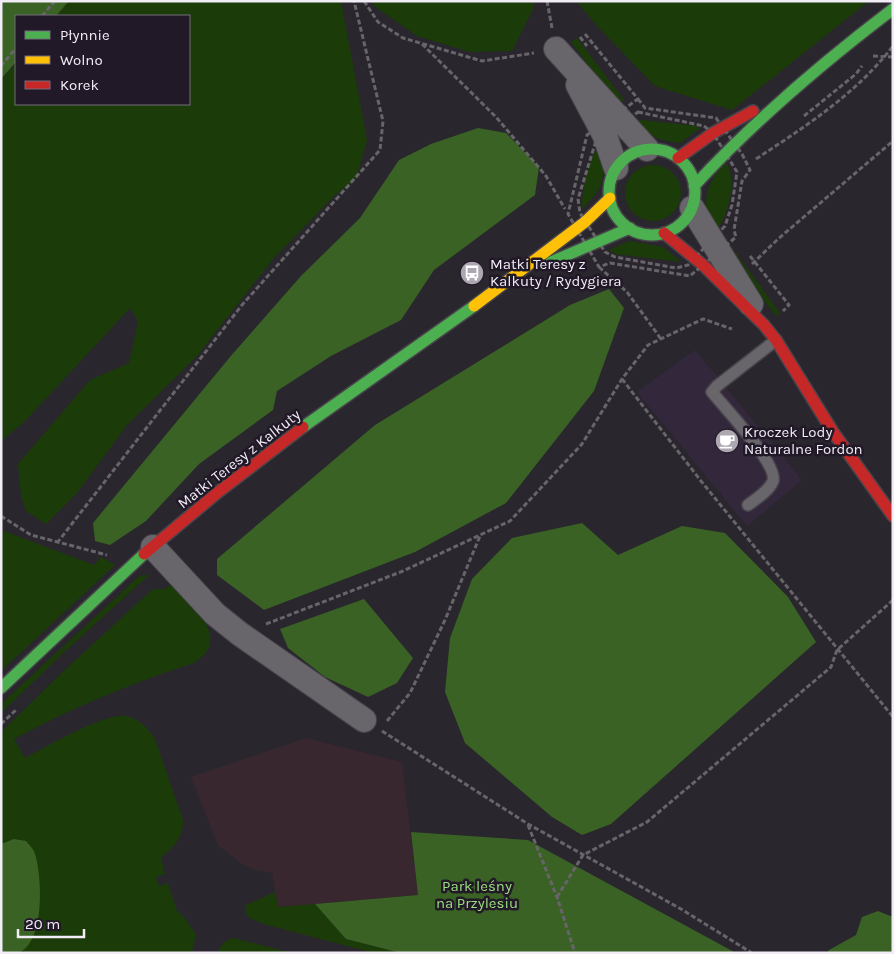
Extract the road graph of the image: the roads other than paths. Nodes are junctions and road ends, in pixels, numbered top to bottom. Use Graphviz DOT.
graph roads {
  1 [pos="893,9"];
  2 [pos="559,53"];
  3 [pos="796,85"];
  4 [pos="611,124"];
  5 [pos="647,149"];
  6 [pos="678,158"];
  7 [pos="616,168"];
  8 [pos="693,197"];
  9 [pos="610,198"];
  10 [pos="630,228"];
  11 [pos="664,233"];
  12 [pos="713,251"];
  13 [pos="515,277"];
  14 [pos="770,332"];
  15 [pos="748,505"];
  16 [pos="893,516"];
  17 [pos="153,547"];
  18 [pos="1,688"];
  19 [pos="364,720"];
  1 -- 3 [label="street"];
  2 -- 4 [label="street"];
  3 -- 6 [label="street"];
  3 -- 8 [label="street"];
  4 -- 5 [label="street"];
  4 -- 7 [label="street"];
  5 -- 6 [label="street"];
  5 -- 7 [label="street"];
  6 -- 8 [label="street"];
  7 -- 9 [label="street"];
  8 -- 11 [label="street"];
  8 -- 12 [label="street"];
  9 -- 10 [label="street"];
  9 -- 13 [label="street, Matki Teresy z Kalkuty"];
  10 -- 11 [label="street"];
  10 -- 13 [label="street, Matki Teresy z Kalkuty"];
  11 -- 12 [label="street"];
  12 -- 14 [label="street"];
  13 -- 17 [label="street, Matki Teresy z Kalkuty"];
  14 -- 15 [label="lane"];
  14 -- 16 [label="street"];
  17 -- 18 [label="street, Matki Teresy z Kalkuty"];
  17 -- 19 [label="street"];
}
